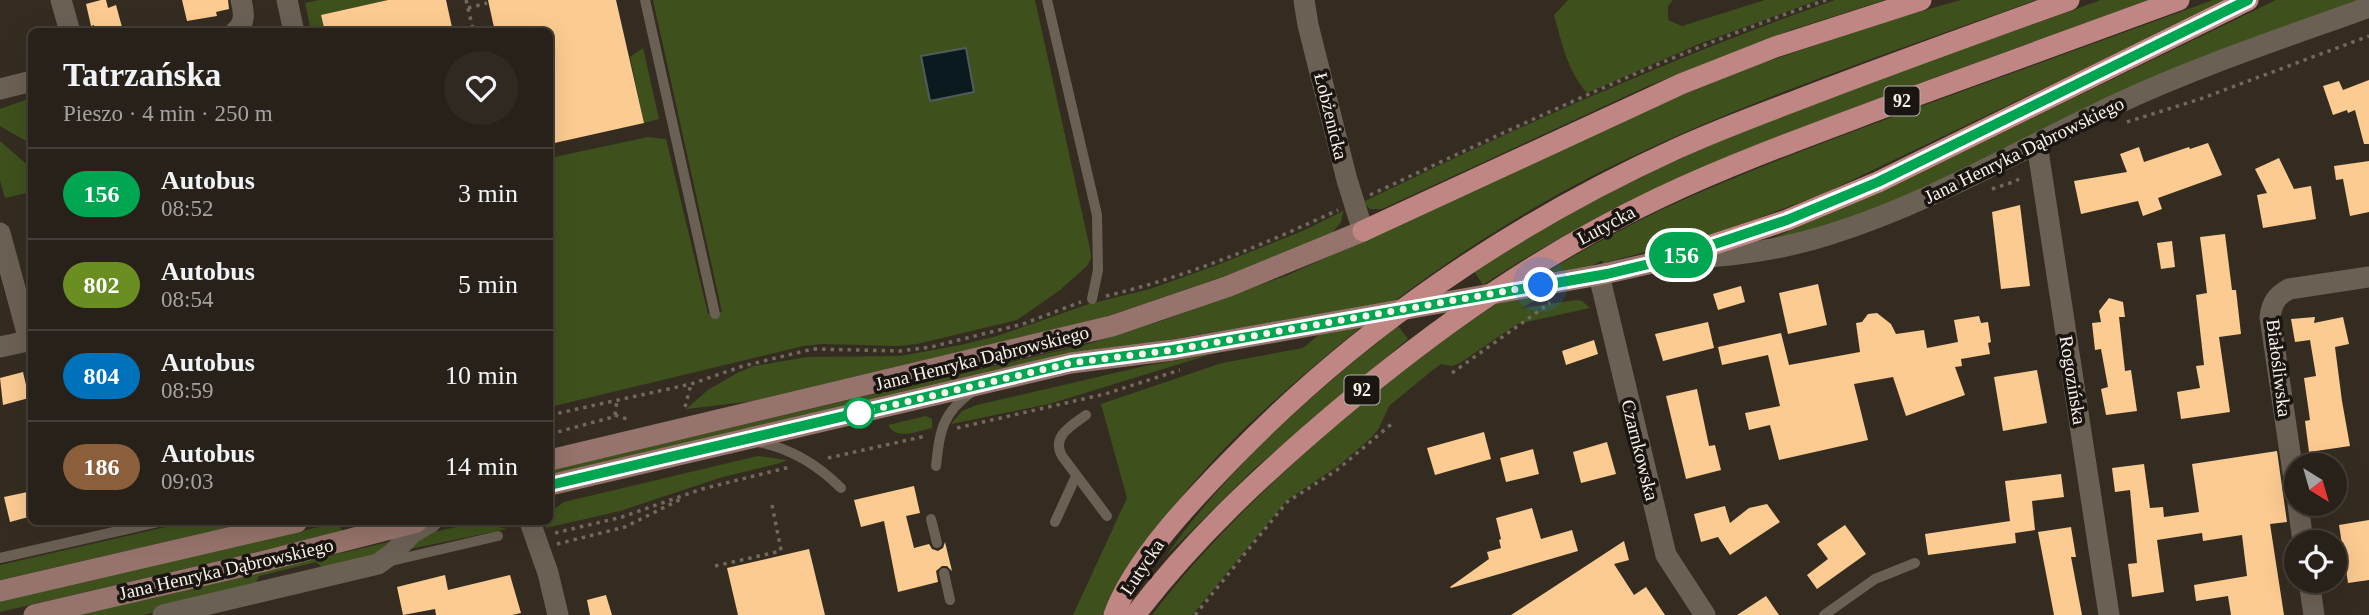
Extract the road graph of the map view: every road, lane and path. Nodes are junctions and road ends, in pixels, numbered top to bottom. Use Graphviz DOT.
graph roads {
  1 [pos="61,0"];
  2 [pos="241,0"];
  3 [pos="286,0"];
  4 [pos="467,0"];
  5 [pos="645,0"];
  6 [pos="1047,0"];
  7 [pos="1304,0"];
  8 [pos="1826,0"];
  9 [pos="1921,0"];
  10 [pos="2069,0"];
  11 [pos="2179,0"];
  12 [pos="2248,0"];
  13 [pos="487,3"];
  14 [pos="2369,7"];
  15 [pos="468,8"];
  16 [pos="69,28"];
  17 [pos="240,28"];
  18 [pos="292,28"];
  19 [pos="473,28"];
  20 [pos="2369,36"];
  21 [pos="28,82"];
  22 [pos="0,89"];
  23 [pos="2123,122"];
  24 [pos="2037,144"];
  25 [pos="1354,202"];
  26 [pos="1363,230"];
  27 [pos="0,233"];
  28 [pos="1670,259"];
  29 [pos="1599,275"];
  30 [pos="2369,277"];
  31 [pos="1562,289"];
  32 [pos="1092,299"];
  33 [pos="715,313"];
  34 [pos="28,333"];
  35 [pos="28,340"];
  36 [pos="0,347"];
  37 [pos="1181,370"];
  38 [pos="1452,373"];
  39 [pos="985,383"];
  40 [pos="691,384"];
  41 [pos="617,400"];
  42 [pos="685,407"];
  43 [pos="553,414"];
  44 [pos="615,415"];
  45 [pos="1086,415"];
  46 [pos="630,420"];
  47 [pos="1394,422"];
  48 [pos="567,430"];
  49 [pos="940,432"];
  50 [pos="553,433"];
  51 [pos="569,437"];
  52 [pos="734,442"];
  53 [pos="2290,453"];
  54 [pos="553,459"];
  55 [pos="809,462"];
  56 [pos="936,466"];
  57 [pos="1076,476"];
  58 [pos="553,484"];
  59 [pos="841,488"];
  60 [pos="694,492"];
  61 [pos="772,505"];
  62 [pos="1107,516"];
  63 [pos="931,519"];
  64 [pos="1055,522"];
  65 [pos="146,525"];
  66 [pos="284,525"];
  67 [pos="405,525"];
  68 [pos="426,525"];
  69 [pos="531,525"];
  70 [pos="556,532"];
  71 [pos="498,536"];
  72 [pos="937,543"];
  73 [pos="552,546"];
  74 [pos="0,558"];
  75 [pos="1915,563"];
  76 [pos="378,564"];
  77 [pos="715,566"];
  78 [pos="944,573"];
  79 [pos="0,591"];
  80 [pos="2311,593"];
  81 [pos="950,600"];
  82 [pos="34,615"];
  83 [pos="163,615"];
  84 [pos="558,615"];
  85 [pos="1114,615"];
  86 [pos="1135,615"];
  87 [pos="1195,615"];
  88 [pos="1704,615"];
  89 [pos="1824,615"];
  90 [pos="2109,615"];
  91 [pos="2314,615"];
  1 -- 16 [label="street"];
  2 -- 17 [label="street"];
  3 -- 18 [label="street"];
  4 -- 15 [label="path"];
  5 -- 33 [label="lane"];
  6 -- 32 [label="lane"];
  7 -- 25 [label="street, Łobżenicka"];
  8 -- 25 [label="path"];
  9 -- 26 [label="main road"];
  10 -- 85 [label="main road, Lutycka / 92"];
  11 -- 86 [label="main road, Lutycka / 92"];
  12 -- 28 [label="main road"];
  13 -- 15 [label="path"];
  14 -- 24 [label="street, Jana Henryka Dąbrowskiego"];
  15 -- 19 [label="path"];
  20 -- 23 [label="path"];
  21 -- 22 [label="street"];
  24 -- 28 [label="street, Jana Henryka Dąbrowskiego"];
  24 -- 90 [label="street, Rogozińska"];
  25 -- 26 [label="street, Łobżenicka"];
  25 -- 32 [label="path"];
  26 -- 54 [label="main road, Jana Henryka Dąbrowskiego"];
  27 -- 34 [label="street"];
  28 -- 29 [label="main road, Jana Henryka Dąbrowskiego"];
  29 -- 31 [label="main road, Jana Henryka Dąbrowskiego"];
  29 -- 88 [label="street, Czarnkowska"];
  30 -- 53 [label="street, Białośliwska"];
  31 -- 38 [label="path"];
  31 -- 39 [label="main road, Jana Henryka Dąbrowskiego"];
  32 -- 40 [label="path"];
  35 -- 36 [label="street"];
  37 -- 49 [label="path"];
  39 -- 49 [label="lane"];
  39 -- 52 [label="main road, Jana Henryka Dąbrowskiego"];
  40 -- 41 [label="path"];
  40 -- 42 [label="path"];
  41 -- 43 [label="path"];
  41 -- 44 [label="path"];
  44 -- 46 [label="path"];
  44 -- 48 [label="path"];
  45 -- 57 [label="lane"];
  47 -- 87 [label="path"];
  48 -- 50 [label="path"];
  48 -- 51 [label="path"];
  49 -- 55 [label="path"];
  49 -- 56 [label="lane"];
  52 -- 55 [label="lane"];
  52 -- 58 [label="main road, Jana Henryka Dąbrowskiego"];
  55 -- 59 [label="lane"];
  55 -- 60 [label="path"];
  57 -- 62 [label="lane"];
  57 -- 64 [label="lane"];
  60 -- 70 [label="path"];
  60 -- 73 [label="path"];
  61 -- 77 [label="path"];
  63 -- 72 [label="lane"];
  65 -- 74 [label="lane"];
  66 -- 79 [label="main road, Jana Henryka Dąbrowskiego"];
  67 -- 82 [label="main road, Jana Henryka Dąbrowskiego"];
  68 -- 76 [label="street, Jana Henryka Dąbrowskiego"];
  69 -- 84 [label="street"];
  71 -- 76 [label="lane"];
  75 -- 89 [label="lane"];
  76 -- 83 [label="street, Jana Henryka Dąbrowskiego"];
  78 -- 81 [label="lane"];
  80 -- 91 [label="street"];
}
